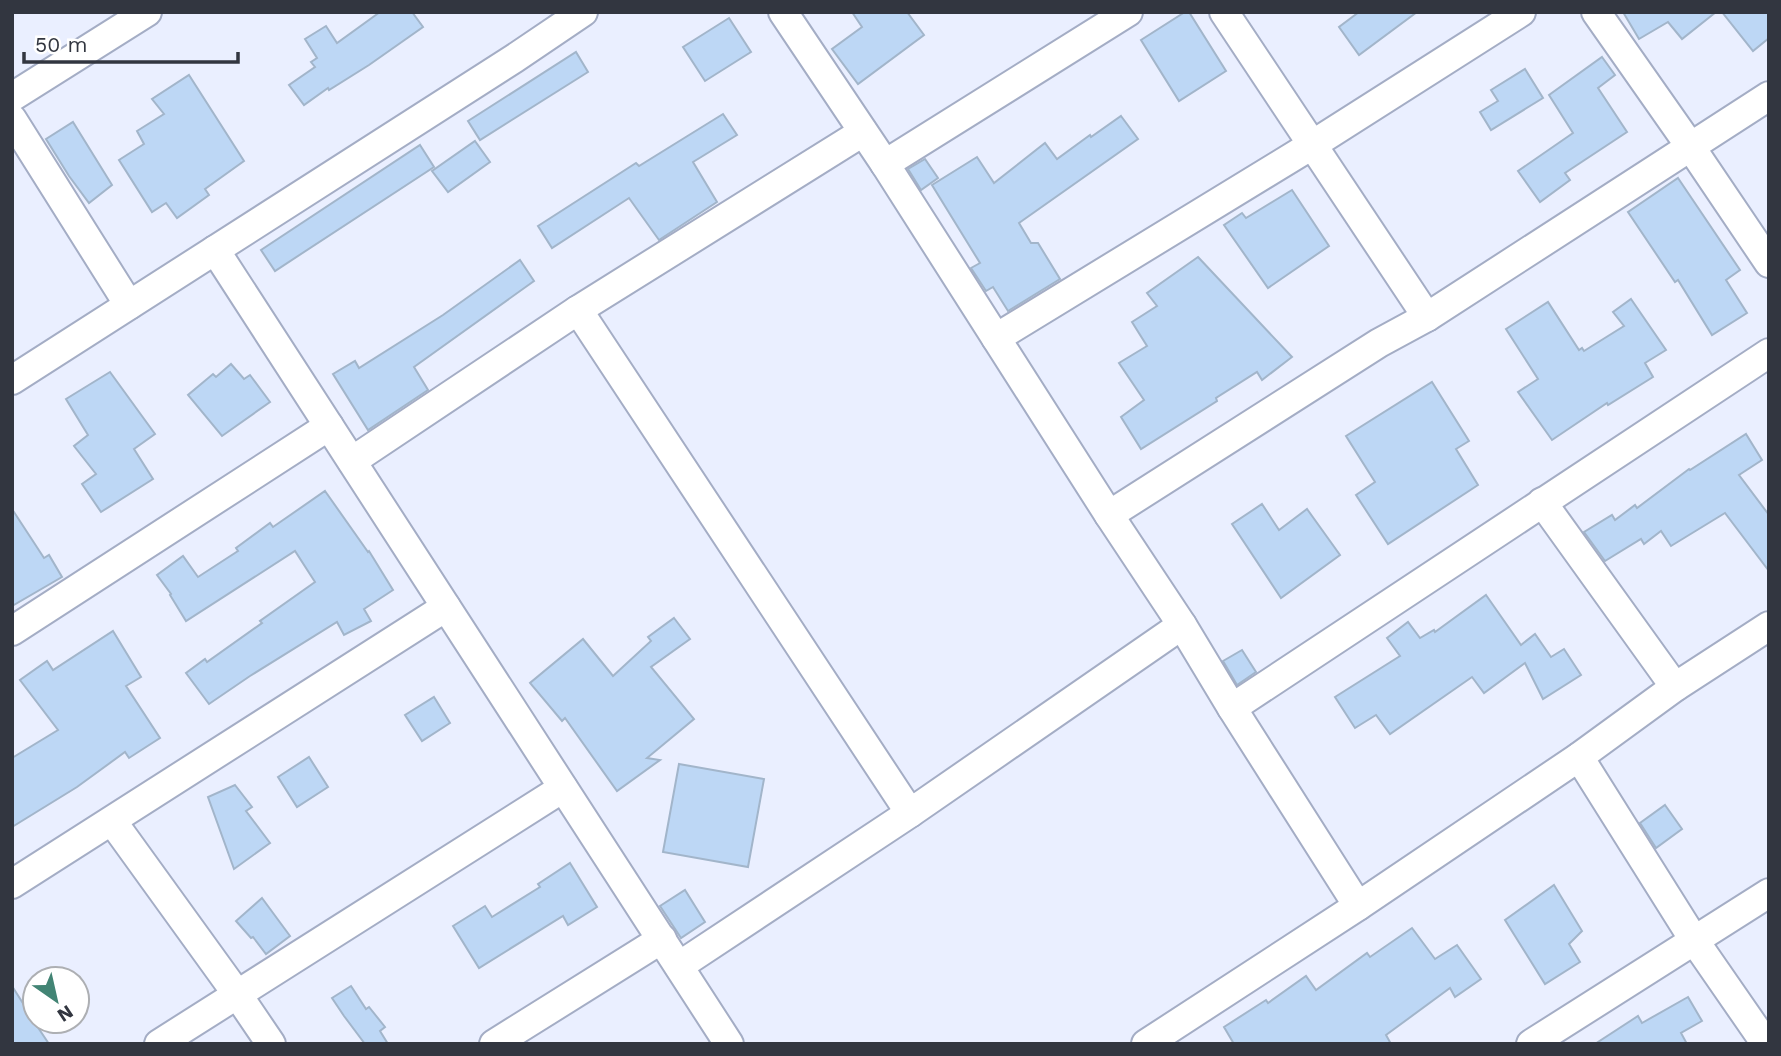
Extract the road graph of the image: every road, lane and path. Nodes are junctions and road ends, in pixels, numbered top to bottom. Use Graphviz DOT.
graph roads {
  1 [pos="147,12"];
  2 [pos="583,12"];
  3 [pos="783,12"];
  4 [pos="1128,12"];
  5 [pos="1224,12"];
  6 [pos="1521,12"];
  7 [pos="1596,12"];
  8 [pos="1769,96"];
  9 [pos="12,97"];
  10 [pos="12,119"];
  11 [pos="863,132"];
  12 [pos="1312,145"];
  13 [pos="1690,146"];
  14 [pos="884,164"];
  15 [pos="215,250"];
  16 [pos="1769,263"];
  17 [pos="129,305"];
  18 [pos="578,310"];
  19 [pos="1427,317"];
  20 [pos="996,338"];
  21 [pos="1769,354"];
  22 [pos="12,380"];
  23 [pos="329,426"];
  24 [pos="352,461"];
  25 [pos="1542,502"];
  26 [pos="1109,515"];
  27 [pos="446,607"];
  28 [pos="1182,625"];
  29 [pos="1769,626"];
  30 [pos="12,631"];
  31 [pos="1675,687"];
  32 [pos="1232,708"];
  33 [pos="1579,757"];
  34 [pos="563,788"];
  35 [pos="910,813"];
  36 [pos="112,821"];
  37 [pos="12,884"];
  38 [pos="1769,893"];
  39 [pos="1358,906"];
  40 [pos="662,939"];
  41 [pos="1694,940"];
  42 [pos="679,966"];
  43 [pos="237,993"];
  44 [pos="159,1044"];
  45 [pos="271,1044"];
  46 [pos="494,1044"];
  47 [pos="729,1044"];
  48 [pos="1146,1044"];
  49 [pos="1531,1044"];
  50 [pos="1766,1044"];
  1 -- 9 [label="street"];
  2 -- 15 [label="street"];
  3 -- 11 [label="street"];
  4 -- 14 [label="street"];
  5 -- 12 [label="street"];
  6 -- 12 [label="street"];
  7 -- 13 [label="street"];
  8 -- 13 [label="street"];
  10 -- 17 [label="street"];
  11 -- 14 [label="street"];
  11 -- 18 [label="street"];
  12 -- 19 [label="street"];
  12 -- 20 [label="street"];
  13 -- 16 [label="street"];
  13 -- 19 [label="street"];
  14 -- 20 [label="street"];
  15 -- 17 [label="street"];
  15 -- 23 [label="street"];
  17 -- 22 [label="street"];
  18 -- 24 [label="street"];
  18 -- 35 [label="street"];
  19 -- 26 [label="street"];
  20 -- 26 [label="street"];
  21 -- 25 [label="street"];
  23 -- 24 [label="street"];
  23 -- 30 [label="street"];
  24 -- 27 [label="street"];
  25 -- 31 [label="street"];
  25 -- 32 [label="street"];
  26 -- 28 [label="street"];
  27 -- 34 [label="street"];
  27 -- 36 [label="street"];
  28 -- 32 [label="street"];
  28 -- 35 [label="street"];
  29 -- 31 [label="street"];
  31 -- 33 [label="street"];
  32 -- 39 [label="street"];
  33 -- 39 [label="street"];
  33 -- 41 [label="street"];
  34 -- 40 [label="street"];
  34 -- 43 [label="street"];
  35 -- 42 [label="street"];
  36 -- 37 [label="street"];
  36 -- 43 [label="street"];
  38 -- 41 [label="street"];
  39 -- 48 [label="street"];
  40 -- 42 [label="street"];
  40 -- 46 [label="street"];
  41 -- 49 [label="street"];
  41 -- 50 [label="street"];
  42 -- 47 [label="street"];
  43 -- 44 [label="street"];
  43 -- 45 [label="street"];
}
